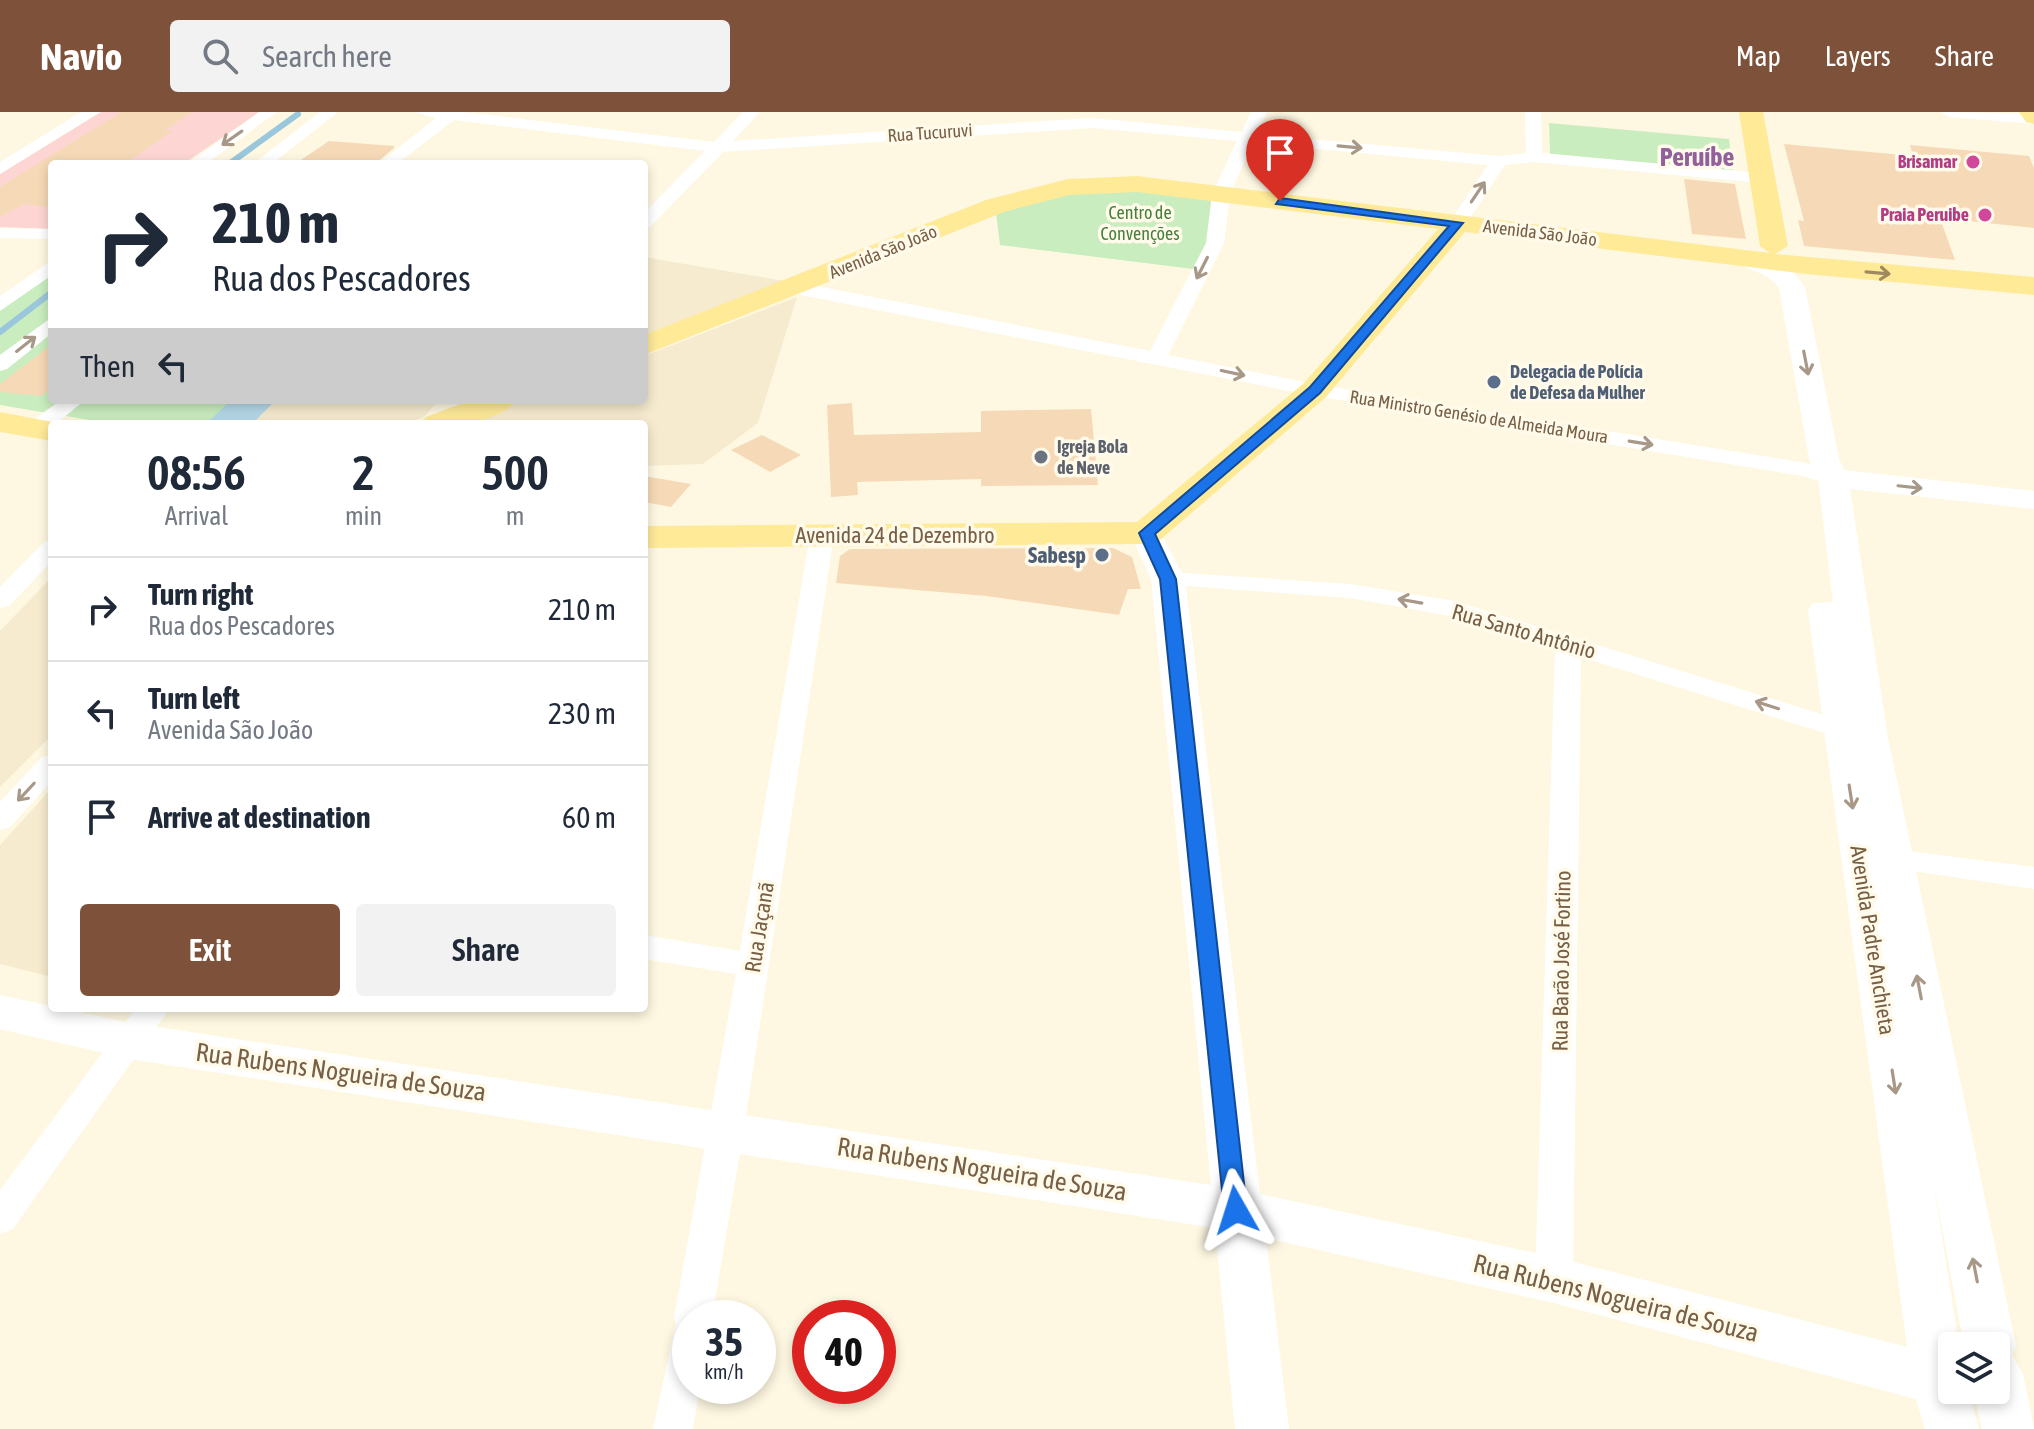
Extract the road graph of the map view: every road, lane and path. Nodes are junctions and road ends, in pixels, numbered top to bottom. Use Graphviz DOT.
graph roads {
  1 [pos="92,112"];
  2 [pos="269,112"];
  3 [pos="330,112"];
  4 [pos="423,112"];
  5 [pos="752,112"];
  6 [pos="1259,112"];
  7 [pos="1533,112"];
  8 [pos="1751,112"];
  9 [pos="1949,112"];
  10 [pos="453,113"];
  11 [pos="2033,116"];
  12 [pos="1092,118"];
  13 [pos="1245,137"];
  14 [pos="0,144"];
  15 [pos="38,146"];
  16 [pos="716,147"];
  17 [pos="1534,157"];
  18 [pos="201,160"];
  19 [pos="266,160"];
  20 [pos="391,160"];
  21 [pos="1499,161"];
  22 [pos="0,169"];
  23 [pos="1762,178"];
  24 [pos="1221,194"];
  25 [pos="648,219"];
  26 [pos="1458,223"];
  27 [pos="0,233"];
  28 [pos="48,234"];
  29 [pos="1774,246"];
  30 [pos="1745,257"];
  31 [pos="1821,268"];
  32 [pos="48,269"];
  33 [pos="2034,286"];
  34 [pos="796,288"];
  35 [pos="0,305"];
  36 [pos="48,326"];
  37 [pos="648,344"];
  38 [pos="1157,357"];
  39 [pos="0,365"];
  40 [pos="1315,390"];
  41 [pos="70,404"];
  42 [pos="488,404"];
  43 [pos="451,417"];
  44 [pos="54,420"];
  45 [pos="0,422"];
  46 [pos="44,430"];
  47 [pos="1821,469"];
  48 [pos="2034,500"];
  49 [pos="1146,533"];
  50 [pos="822,535"];
  51 [pos="648,537"];
  52 [pos="48,551"];
  53 [pos="1168,579"];
  54 [pos="0,601"];
  55 [pos="1568,642"];
  56 [pos="1855,734"];
  57 [pos="48,768"];
  58 [pos="0,820"];
  59 [pos="1877,857"];
  60 [pos="2034,878"];
  61 [pos="648,948"];
  62 [pos="753,965"];
  63 [pos="0,1012"];
  64 [pos="142,1024"];
  65 [pos="727,1129"];
  66 [pos="1236,1210"];
  67 [pos="0,1218"];
  68 [pos="1554,1280"];
  69 [pos="696,1300"];
  70 [pos="1975,1332"];
  71 [pos="1975,1332"];
  72 [pos="1938,1376"];
  73 [pos="678,1404"];
  74 [pos="1973,1404"];
  75 [pos="673,1429"];
  76 [pos="1262,1429"];
  77 [pos="1952,1429"];
  1 -- 15 [label="street"];
  2 -- 18 [label="street, one-way"];
  3 -- 19 [label="street"];
  4 -- 10 [label="street, Rua Tucuruvi"];
  5 -- 16 [label="street"];
  6 -- 13 [label="street"];
  7 -- 17 [label="street"];
  8 -- 23 [label="main road"];
  9 -- 11 [label="street"];
  10 -- 16 [label="street, Rua Tucuruvi"];
  10 -- 20 [label="street"];
  12 -- 13 [label="street, Rua Tucuruvi"];
  12 -- 16 [label="street, Rua Tucuruvi"];
  13 -- 21 [label="street, Rua Tucuruvi, one-way"];
  13 -- 24 [label="street"];
  14 -- 15 [label="street"];
  15 -- 22 [label="street"];
  16 -- 25 [label="street"];
  17 -- 21 [label="street, Rua Tucuruvi"];
  17 -- 23 [label="street, Rua Tucuruvi"];
  26 -- 21 [label="street, one-way"];
  23 -- 29 [label="main road"];
  24 -- 26 [label="main road, Avenida São João"];
  24 -- 34 [label="main road, Avenida São João"];
  24 -- 38 [label="street, one-way"];
  26 -- 30 [label="main road, Avenida São João"];
  26 -- 40 [label="main road"];
  27 -- 28 [label="street"];
  29 -- 30 [label="main road"];
  29 -- 31 [label="main road"];
  30 -- 31 [label="main road, Avenida São João"];
  30 -- 47 [label="street, Avenida Padre Anchieta, one-way"];
  31 -- 33 [label="main road, Avenida São João, one-way"];
  32 -- 35 [label="street"];
  34 -- 37 [label="main road, Avenida São João"];
  34 -- 38 [label="street, Rua Ministro Genésio de Almeida Moura"];
  39 -- 36 [label="street, one-way"];
  38 -- 40 [label="street, Rua Ministro Genésio de Almeida Moura, one-way"];
  40 -- 47 [label="street, Rua Ministro Genésio de Almeida Moura, one-way"];
  40 -- 49 [label="main road"];
  41 -- 44 [label="street"];
  42 -- 43 [label="main road"];
  45 -- 46 [label="main road"];
  47 -- 48 [label="street, one-way"];
  47 -- 56 [label="street, Avenida Padre Anchieta"];
  49 -- 50 [label="main road, Avenida 24 de Dezembro"];
  49 -- 53 [label="street"];
  50 -- 51 [label="main road, Avenida 24 de Dezembro"];
  50 -- 62 [label="street, Rua Jaçanã"];
  52 -- 54 [label="street"];
  55 -- 53 [label="street, Rua Santo Antônio, one-way"];
  53 -- 66 [label="street"];
  56 -- 55 [label="street, Rua Santo Antônio, one-way"];
  55 -- 68 [label="street, Rua Barão José Fortino"];
  56 -- 59 [label="street, Avenida Padre Anchieta"];
  57 -- 58 [label="street, one-way"];
  59 -- 60 [label="street"];
  59 -- 70 [label="street, Avenida Padre Anchieta, one-way"];
  71 -- 59 [label="street, Avenida Padre Anchieta, one-way"];
  61 -- 62 [label="street"];
  62 -- 65 [label="street, Rua Jaçanã"];
  63 -- 64 [label="street, Rua Rubens Nogueira de Souza"];
  64 -- 65 [label="street, Rua Rubens Nogueira de Souza"];
  64 -- 67 [label="street"];
  65 -- 66 [label="street, Rua Rubens Nogueira de Souza"];
  65 -- 69 [label="street, Rua Jaçanã"];
  66 -- 68 [label="street, Rua Rubens Nogueira de Souza"];
  66 -- 76 [label="street"];
  68 -- 72 [label="street, Rua Rubens Nogueira de Souza"];
  73 -- 75 [label="street"];
  74 -- 77 [label="street, Avenida Padre Anchieta"];
}
